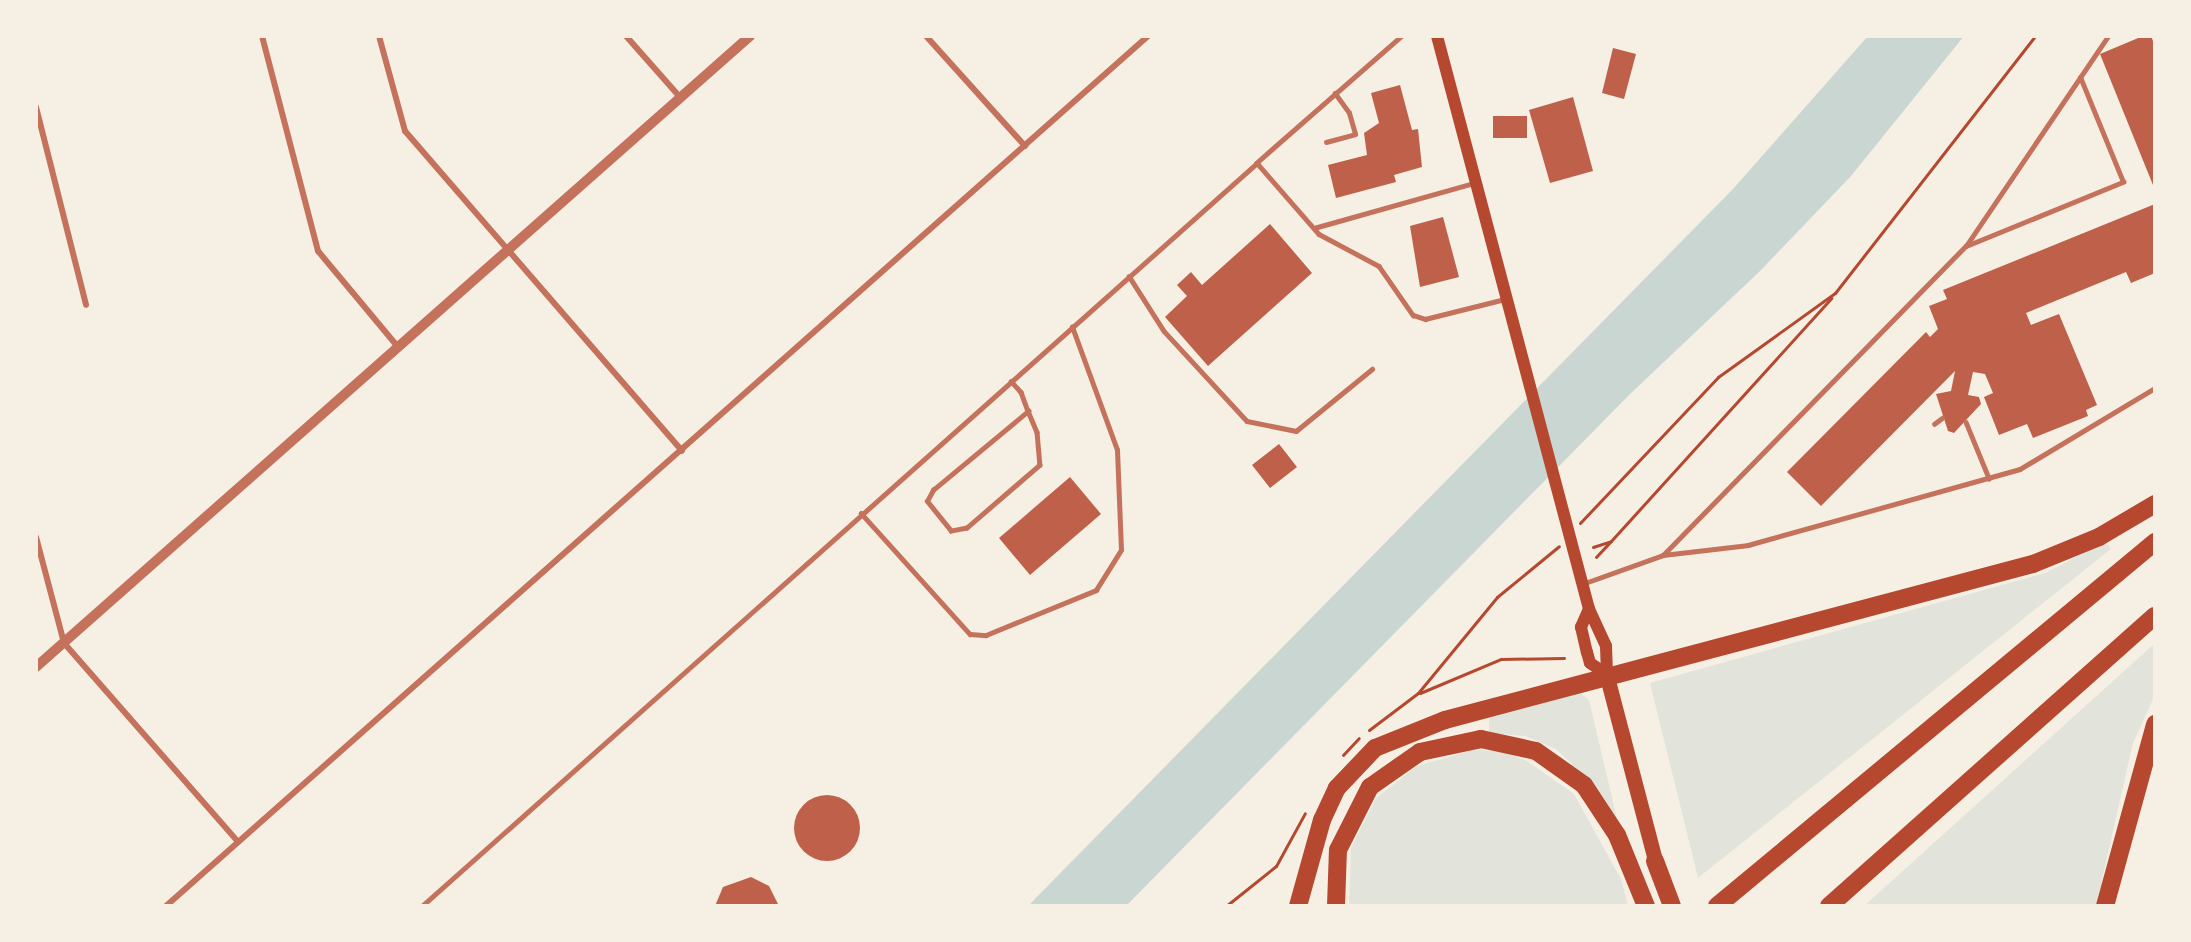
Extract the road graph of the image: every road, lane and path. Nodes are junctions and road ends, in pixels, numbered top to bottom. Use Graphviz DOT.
graph roads {
  1 [pos="262,36"];
  2 [pos="379,36"];
  3 [pos="626,36"];
  4 [pos="750,36"];
  5 [pos="926,36"];
  6 [pos="1148,36"];
  7 [pos="1402,36"];
  8 [pos="1437,36"];
  9 [pos="2035,36"];
  10 [pos="2108,36"];
  11 [pos="2080,77"];
  12 [pos="1335,94"];
  13 [pos="680,96"];
  14 [pos="36,106"];
  15 [pos="1326,142"];
  16 [pos="1025,146"];
  17 [pos="1257,163"];
  18 [pos="1476,182"];
  19 [pos="1314,228"];
  20 [pos="1966,246"];
  21 [pos="509,250"];
  22 [pos="1129,276"];
  23 [pos="1835,293"];
  24 [pos="1509,304"];
  25 [pos="86,305"];
  26 [pos="1072,327"];
  27 [pos="398,347"];
  28 [pos="1372,369"];
  29 [pos="1011,381"];
  30 [pos="2155,388"];
  31 [pos="1028,411"];
  32 [pos="1942,418"];
  33 [pos="1966,422"];
  34 [pos="1934,424"];
  35 [pos="682,451"];
  36 [pos="1989,478"];
  37 [pos="2155,504"];
  38 [pos="861,513"];
  39 [pos="1578,525"];
  40 [pos="36,537"];
  41 [pos="1611,541"];
  42 [pos="2155,542"];
  43 [pos="1563,543"];
  44 [pos="1593,547"];
  45 [pos="1663,555"];
  46 [pos="1596,557"];
  47 [pos="1582,584"];
  48 [pos="1589,609"];
  49 [pos="2155,616"];
  50 [pos="64,643"];
  51 [pos="1564,658"];
  52 [pos="36,667"];
  53 [pos="1606,675"];
  54 [pos="1419,693"];
  55 [pos="2155,724"];
  56 [pos="1338,762"];
  57 [pos="1309,806"];
  58 [pos="238,842"];
  59 [pos="1655,861"];
  60 [pos="166,906"];
  61 [pos="422,906"];
  62 [pos="1226,906"];
  63 [pos="1298,906"];
  64 [pos="1336,906"];
  65 [pos="1646,906"];
  66 [pos="1670,906"];
  67 [pos="1717,906"];
  68 [pos="1829,906"];
  69 [pos="2105,906"];
  1 -- 27 [label="street"];
  2 -- 21 [label="street"];
  3 -- 13 [label="street"];
  4 -- 13 [label="street"];
  5 -- 16 [label="street"];
  6 -- 16 [label="street"];
  7 -- 12 [label="lane"];
  8 -- 18 [label="main road"];
  9 -- 23 [label="path"];
  10 -- 11 [label="lane"];
  11 -- 20 [label="lane"];
  11 -- 20 [label="lane"];
  12 -- 15 [label="lane"];
  12 -- 17 [label="lane"];
  13 -- 21 [label="street"];
  14 -- 25 [label="street"];
  16 -- 35 [label="street"];
  17 -- 19 [label="lane"];
  17 -- 22 [label="lane"];
  18 -- 19 [label="lane"];
  18 -- 24 [label="main road"];
  19 -- 24 [label="lane"];
  20 -- 45 [label="lane"];
  21 -- 27 [label="street"];
  21 -- 35 [label="street"];
  22 -- 26 [label="lane"];
  22 -- 28 [label="lane"];
  23 -- 39 [label="path"];
  23 -- 41 [label="path"];
  24 -- 47 [label="main road"];
  26 -- 29 [label="lane"];
  26 -- 38 [label="lane"];
  27 -- 50 [label="street"];
  29 -- 31 [label="lane"];
  29 -- 38 [label="lane"];
  30 -- 36 [label="lane"];
  31 -- 31 [label="lane"];
  32 -- 34 [label="lane"];
  33 -- 36 [label="lane"];
  35 -- 58 [label="street"];
  36 -- 45 [label="lane"];
  37 -- 53 [label="highway"];
  38 -- 61 [label="lane"];
  40 -- 50 [label="street"];
  41 -- 44 [label="path"];
  41 -- 46 [label="path"];
  42 -- 67 [label="highway"];
  43 -- 54 [label="path"];
  45 -- 47 [label="lane"];
  47 -- 48 [label="main road"];
  48 -- 53 [label="main road"];
  48 -- 53 [label="main road"];
  49 -- 68 [label="highway"];
  50 -- 52 [label="street"];
  50 -- 58 [label="street"];
  51 -- 54 [label="path"];
  53 -- 59 [label="main road"];
  53 -- 63 [label="highway"];
  54 -- 56 [label="path"];
  55 -- 69 [label="highway"];
  57 -- 62 [label="path"];
  58 -- 60 [label="street"];
  59 -- 66 [label="highway"];
  64 -- 65 [label="highway"];
}
